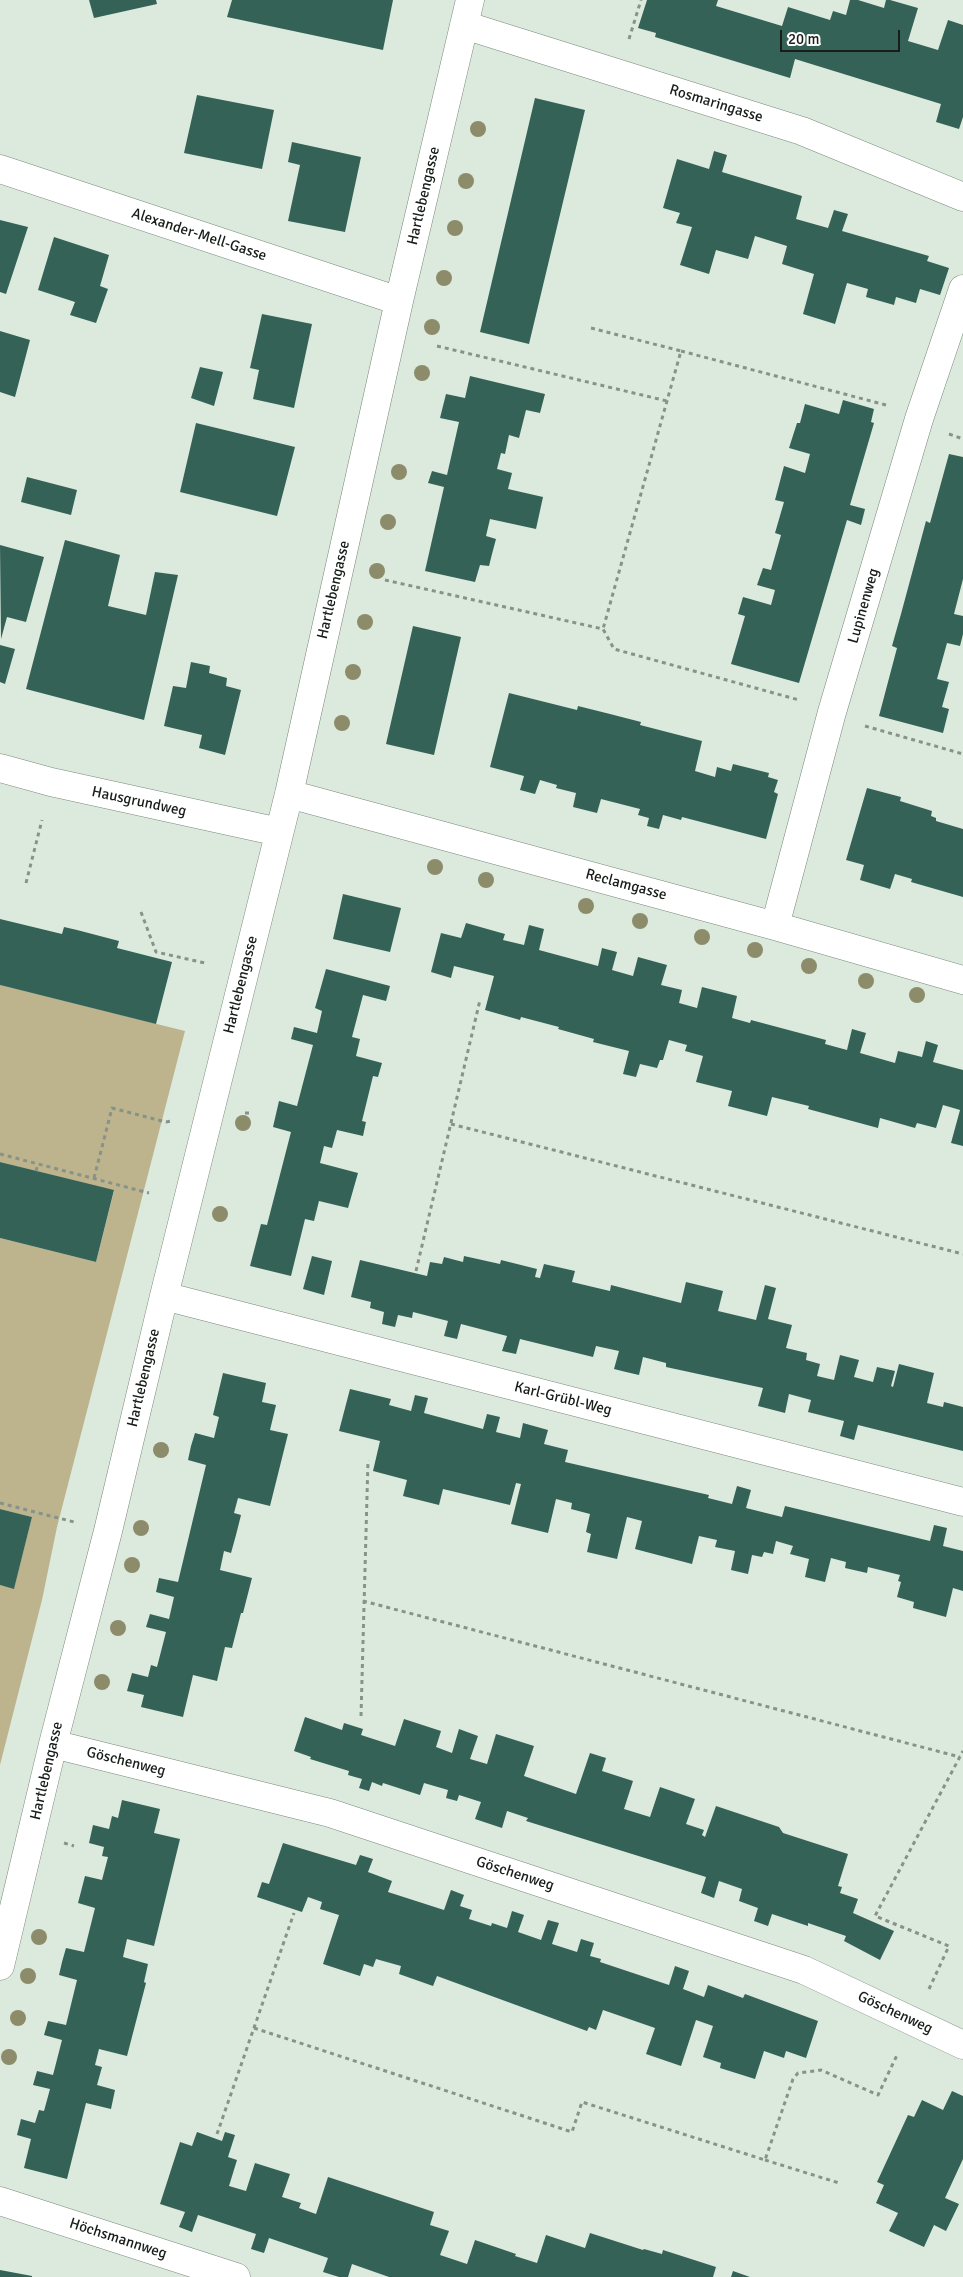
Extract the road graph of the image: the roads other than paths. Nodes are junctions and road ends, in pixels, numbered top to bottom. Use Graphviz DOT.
graph roads {
  1 [pos="467,13"];
  2 [pos="0,169"];
  3 [pos="963,197"];
  4 [pos="963,289"];
  5 [pos="399,301"];
  6 [pos="0,768"];
  7 [pos="288,794"];
  8 [pos="278,832"];
  9 [pos="775,926"];
  10 [pos="963,980"];
  11 [pos="164,1296"];
  12 [pos="963,1502"];
  13 [pos="52,1744"];
  14 [pos="0,1966"];
  15 [pos="963,2045"];
  16 [pos="0,2201"];
  17 [pos="236,2277"];
  1 -- 3 [label="street, Rosmaringasse"];
  1 -- 5 [label="street, Hartlebengasse"];
  2 -- 5 [label="street, Alexander-Mell-Gasse"];
  4 -- 9 [label="street, Lupinenweg"];
  5 -- 7 [label="street, Hartlebengasse"];
  6 -- 8 [label="street, Hausgrundweg"];
  7 -- 8 [label="street, Hartlebengasse"];
  7 -- 9 [label="street, Reclamgasse"];
  8 -- 11 [label="street, Hartlebengasse"];
  9 -- 10 [label="street, Reclamgasse"];
  11 -- 12 [label="street, Karl-Grübl-Weg"];
  11 -- 13 [label="street, Hartlebengasse"];
  13 -- 14 [label="street, Hartlebengasse"];
  13 -- 15 [label="street, Göschenweg"];
  16 -- 17 [label="street, Höchsmannweg"];
}
